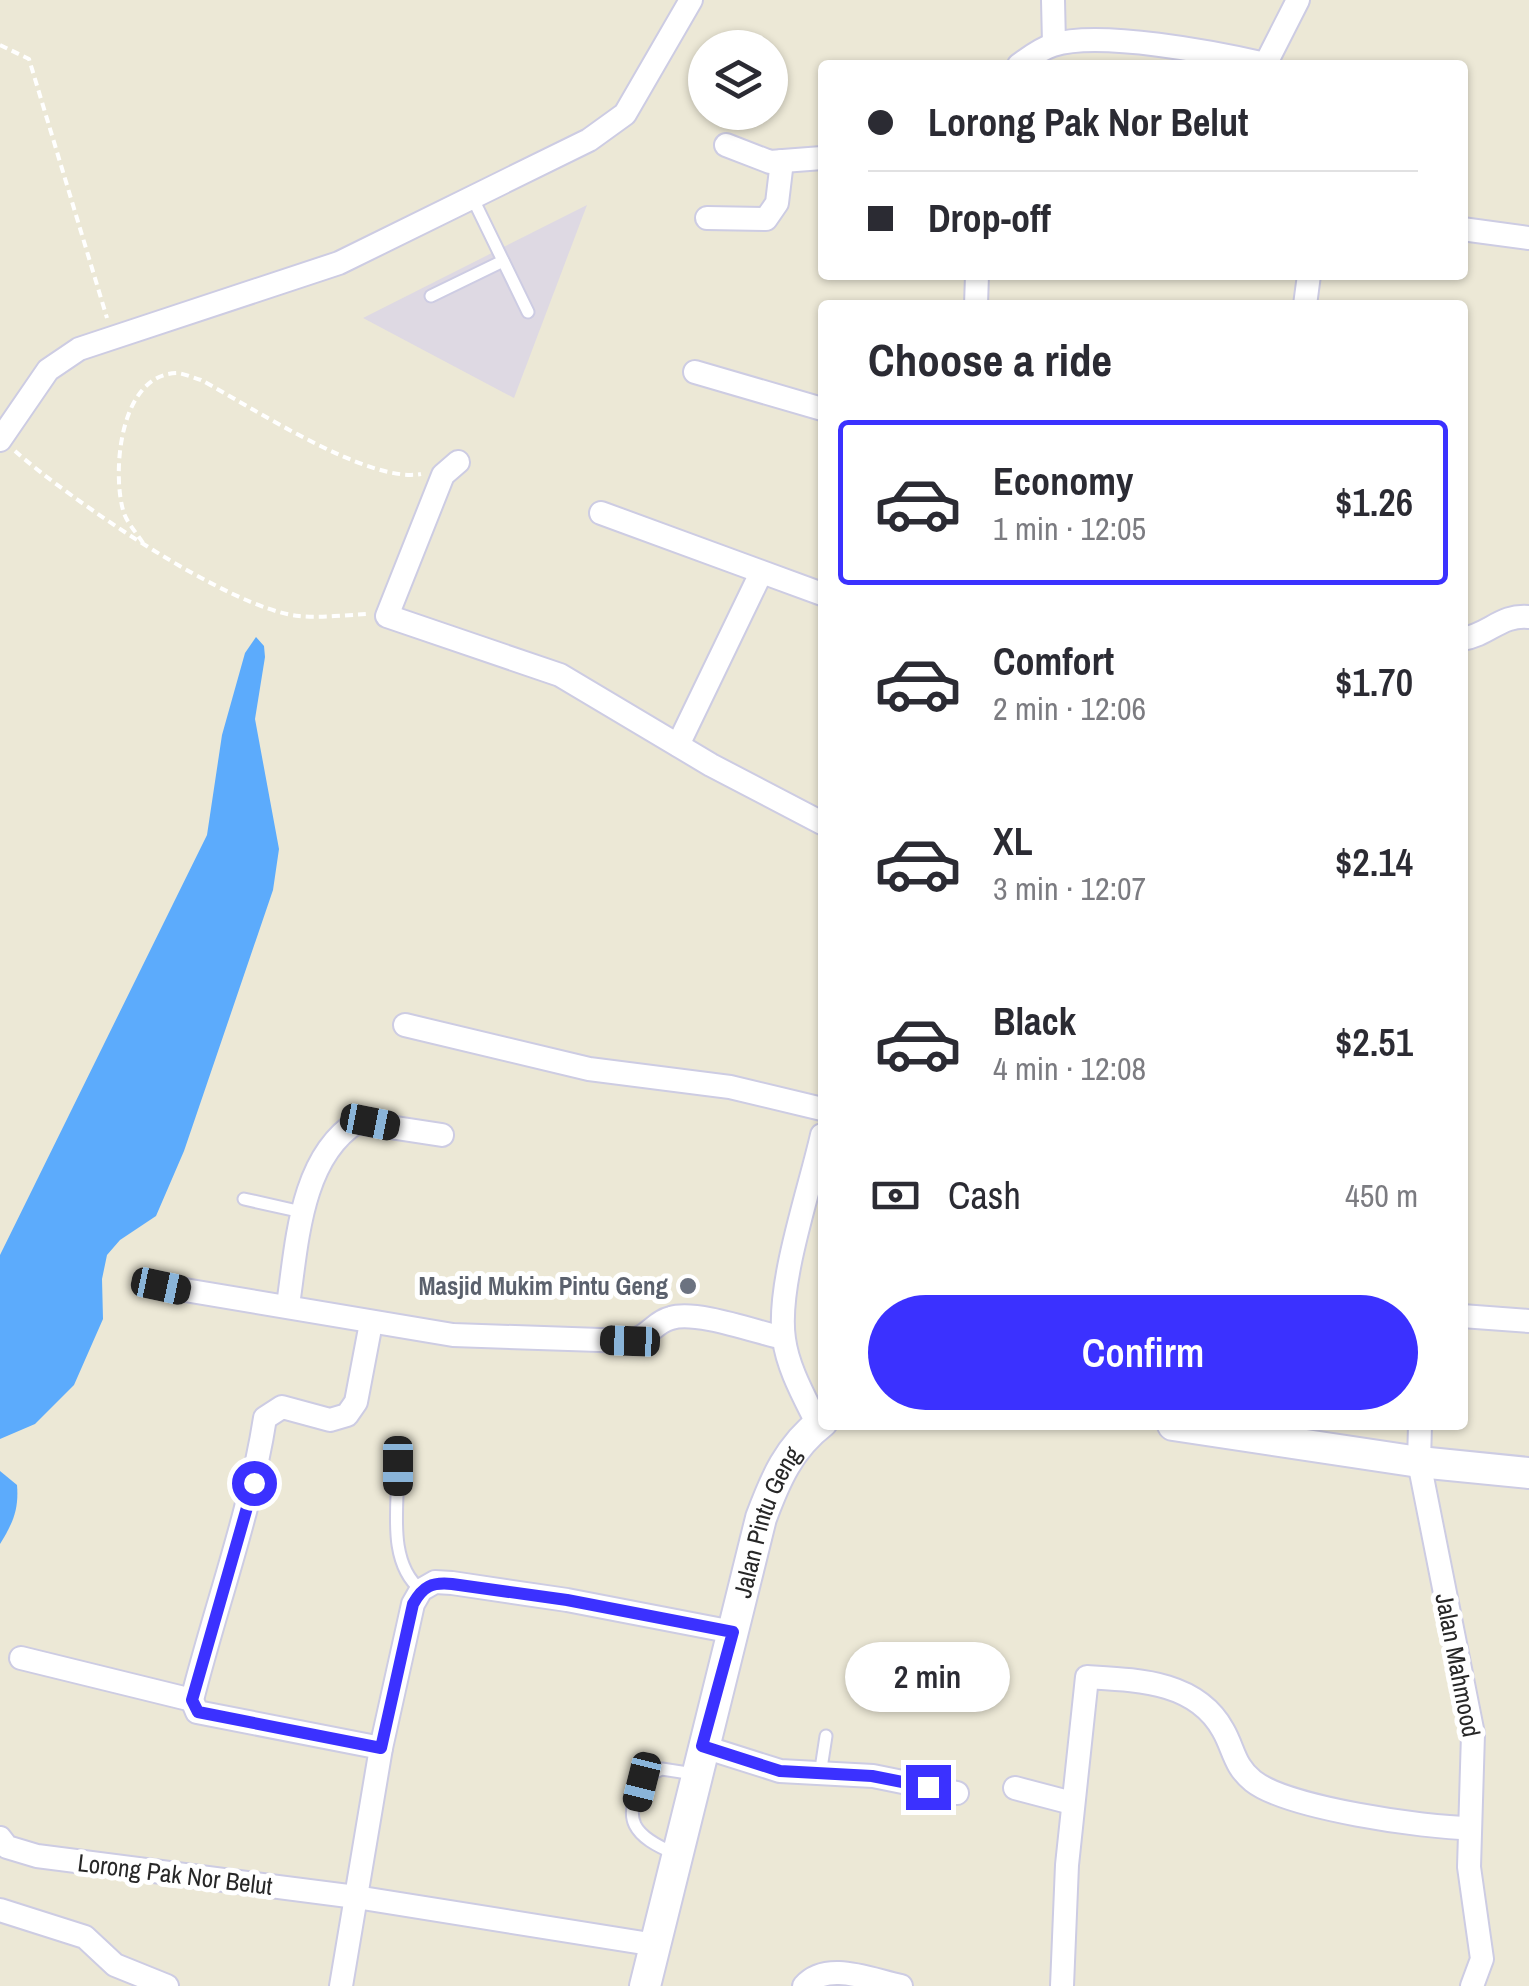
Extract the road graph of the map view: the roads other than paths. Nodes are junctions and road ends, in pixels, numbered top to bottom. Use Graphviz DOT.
graph roads {
  1 [pos="691,0"];
  2 [pos="1052,0"];
  3 [pos="1298,0"];
  4 [pos="1054,44"];
  5 [pos="1027,60"];
  6 [pos="1242,60"];
  7 [pos="1268,60"];
  8 [pos="726,145"];
  9 [pos="818,158"];
  10 [pos="782,161"];
  11 [pos="473,199"];
  12 [pos="707,218"];
  13 [pos="1468,230"];
  14 [pos="1529,238"];
  15 [pos="503,261"];
  16 [pos="431,296"];
  17 [pos="528,312"];
  18 [pos="695,372"];
  19 [pos="818,409"];
  20 [pos="0,440"];
  21 [pos="454,464"];
  22 [pos="601,512"];
  23 [pos="762,573"];
  24 [pos="818,593"];
  25 [pos="1529,618"];
  26 [pos="1468,638"];
  27 [pos="678,746"];
  28 [pos="818,821"];
  29 [pos="405,1025"];
  30 [pos="818,1107"];
  31 [pos="442,1135"];
  32 [pos="816,1193"];
  33 [pos="244,1198"];
  34 [pos="302,1212"];
  35 [pos="161,1286"];
  36 [pos="288,1305"];
  37 [pos="1468,1316"];
  38 [pos="1529,1321"];
  39 [pos="371,1323"];
  40 [pos="783,1338"];
  41 [pos="818,1420"];
  42 [pos="818,1426"];
  43 [pos="1206,1430"];
  44 [pos="1420,1430"];
  45 [pos="1419,1462"];
  46 [pos="398,1466"];
  47 [pos="1529,1473"];
  48 [pos="421,1590"];
  49 [pos="733,1632"];
  50 [pos="21,1658"];
  51 [pos="192,1700"];
  52 [pos="826,1736"];
  53 [pos="381,1748"];
  54 [pos="698,1760"];
  55 [pos="820,1775"];
  56 [pos="1015,1788"];
  57 [pos="956,1793"];
  58 [pos="1072,1803"];
  59 [pos="1470,1828"];
  60 [pos="0,1838"];
  61 [pos="676,1854"];
  62 [pos="356,1897"];
  63 [pos="0,1910"];
  64 [pos="656,1945"];
  65 [pos="808,1981"];
  66 [pos="167,1986"];
  67 [pos="341,1986"];
  68 [pos="645,1986"];
  69 [pos="901,1986"];
  70 [pos="1062,1986"];
  71 [pos="1472,1986"];
  1 -- 11 [label="street"];
  2 -- 4 [label="street"];
  3 -- 7 [label="street"];
  4 -- 5 [label="street"];
  4 -- 6 [label="street"];
  8 -- 10 [label="street"];
  9 -- 10 [label="street"];
  10 -- 12 [label="street"];
  11 -- 15 [label="lane"];
  11 -- 20 [label="street"];
  13 -- 14 [label="street"];
  15 -- 16 [label="lane"];
  15 -- 17 [label="lane"];
  18 -- 19 [label="street"];
  21 -- 27 [label="street"];
  22 -- 23 [label="street"];
  23 -- 24 [label="street"];
  23 -- 27 [label="street"];
  25 -- 26 [label="street"];
  27 -- 28 [label="street"];
  29 -- 30 [label="street"];
  31 -- 34 [label="street"];
  32 -- 40 [label="street"];
  33 -- 34 [label="lane"];
  34 -- 36 [label="street"];
  35 -- 36 [label="street"];
  36 -- 39 [label="street"];
  37 -- 38 [label="street"];
  39 -- 40 [label="street"];
  39 -- 51 [label="street"];
  40 -- 41 [label="street"];
  42 -- 49 [label="main road, Jalan Pintu Geng"];
  43 -- 45 [label="main road"];
  44 -- 45 [label="street, Jalan Mahmood"];
  45 -- 47 [label="main road"];
  45 -- 59 [label="street, Jalan Mahmood"];
  46 -- 48 [label="lane"];
  48 -- 49 [label="street"];
  48 -- 53 [label="street"];
  49 -- 54 [label="main road, Jalan Pintu Geng"];
  50 -- 51 [label="street"];
  51 -- 53 [label="street"];
  52 -- 55 [label="lane"];
  53 -- 62 [label="street"];
  54 -- 55 [label="street"];
  54 -- 61 [label="main road, Jalan Pintu Geng"];
  54 -- 61 [label="lane"];
  55 -- 57 [label="street"];
  56 -- 58 [label="street"];
  58 -- 59 [label="street"];
  58 -- 70 [label="street"];
  59 -- 71 [label="street, Jalan Mahmood"];
  60 -- 62 [label="street, Lorong Pak Nor Belut"];
  61 -- 64 [label="main road, Jalan Pintu Geng"];
  62 -- 64 [label="street, Lorong Pak Nor Belut"];
  62 -- 67 [label="street"];
  63 -- 66 [label="street"];
  64 -- 68 [label="main road, Jalan Pintu Geng"];
  65 -- 69 [label="street"];
}
